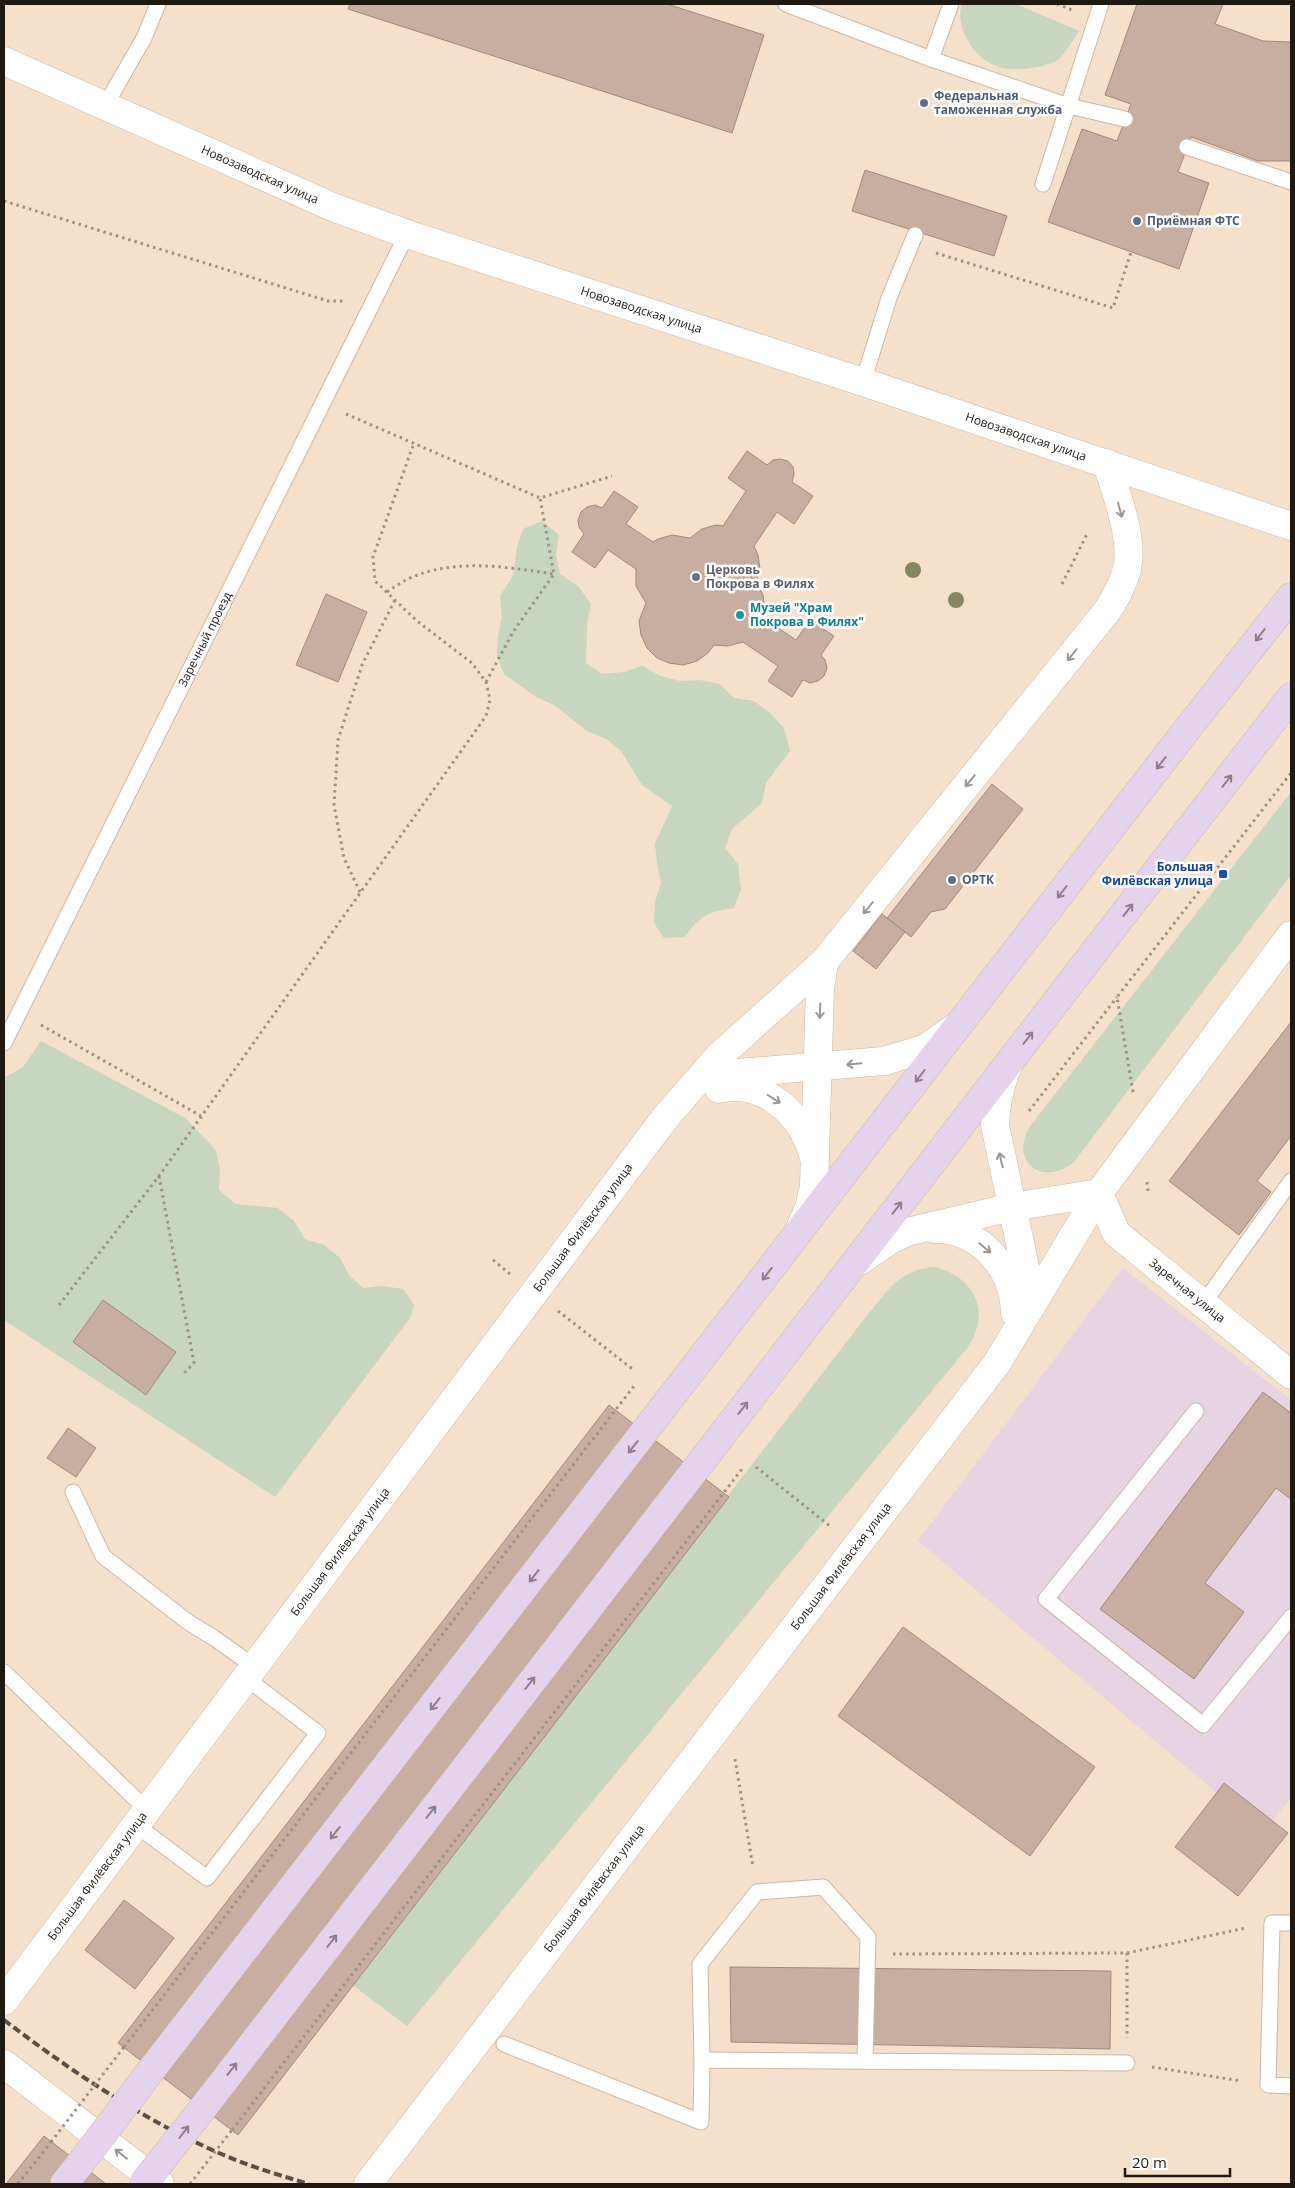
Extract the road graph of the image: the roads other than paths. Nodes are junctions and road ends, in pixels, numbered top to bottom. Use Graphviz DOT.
graph roads {
  1 [pos="158,4"];
  2 [pos="786,4"];
  3 [pos="951,4"];
  4 [pos="1101,4"];
  5 [pos="931,59"];
  6 [pos="4,61"];
  7 [pos="105,106"];
  8 [pos="1068,106"];
  9 [pos="1125,119"];
  10 [pos="1187,147"];
  11 [pos="1291,182"];
  12 [pos="1043,184"];
  13 [pos="407,234"];
  14 [pos="913,240"];
  15 [pos="863,382"];
  16 [pos="1107,463"];
  17 [pos="1291,526"];
  18 [pos="1291,597"];
  19 [pos="1291,698"];
  20 [pos="1291,935"];
  21 [pos="824,962"];
  22 [pos="962,1022"];
  23 [pos="4,1043"];
  24 [pos="1011,1060"];
  25 [pos="818,1067"];
  26 [pos="702,1076"];
  27 [pos="665,1118"];
  28 [pos="816,1166"];
  29 [pos="1291,1181"];
  30 [pos="1099,1193"];
  31 [pos="1012,1207"];
  32 [pos="923,1229"];
  33 [pos="797,1236"];
  34 [pos="846,1275"];
  35 [pos="1203,1304"];
  36 [pos="1026,1316"];
  37 [pos="1006,1350"];
  38 [pos="1291,1375"];
  39 [pos="1196,1411"];
  40 [pos="73,1492"];
  41 [pos="1291,1618"];
  42 [pos="4,1672"];
  43 [pos="251,1672"];
  44 [pos="142,1818"];
  45 [pos="1291,1923"];
  46 [pos="4,2001"];
  47 [pos="504,2044"];
  48 [pos="702,2060"];
  49 [pos="865,2061"];
  50 [pos="1126,2063"];
  51 [pos="4,2064"];
  52 [pos="1291,2086"];
  53 [pos="72,2174"];
  54 [pos="144,2184"];
  55 [pos="160,2184"];
  56 [pos="368,2184"];
  1 -- 7 [label="lane"];
  2 -- 5 [label="lane"];
  3 -- 5 [label="lane"];
  4 -- 8 [label="lane"];
  5 -- 8 [label="lane"];
  6 -- 7 [label="street, Новозаводская улица"];
  7 -- 13 [label="street, Новозаводская улица"];
  8 -- 9 [label="lane"];
  8 -- 12 [label="lane"];
  10 -- 11 [label="lane"];
  13 -- 15 [label="street, Новозаводская улица"];
  13 -- 23 [label="lane, Заречный проезд"];
  14 -- 15 [label="lane"];
  15 -- 16 [label="street, Новозаводская улица"];
  16 -- 17 [label="street, Новозаводская улица"];
  16 -- 21 [label="street, Большая Филёвская улица, one-way"];
  18 -- 22 [label="main road, one-way"];
  24 -- 19 [label="main road, one-way"];
  20 -- 30 [label="street, Большая Филёвская улица"];
  21 -- 25 [label="street, one-way"];
  21 -- 26 [label="street, Большая Филёвская улица"];
  22 -- 25 [label="street, one-way"];
  22 -- 33 [label="main road, one-way"];
  31 -- 24 [label="street, one-way"];
  34 -- 24 [label="main road, one-way"];
  25 -- 26 [label="street"];
  25 -- 28 [label="street"];
  26 -- 27 [label="street, Большая Филёвская улица"];
  27 -- 28 [label="street, one-way"];
  27 -- 43 [label="street, Большая Филёвская улица"];
  28 -- 33 [label="street"];
  29 -- 35 [label="lane"];
  30 -- 31 [label="street"];
  30 -- 35 [label="street, Заречная улица"];
  30 -- 36 [label="street, Большая Филёвская улица"];
  31 -- 32 [label="street"];
  31 -- 36 [label="street"];
  32 -- 34 [label="street"];
  32 -- 37 [label="street, one-way"];
  33 -- 53 [label="main road, one-way, bridge"];
  54 -- 34 [label="main road, one-way, bridge"];
  35 -- 38 [label="street, Заречная улица"];
  36 -- 37 [label="street, Большая Филёвская улица"];
  37 -- 56 [label="street, Большая Филёвская улица"];
  39 -- 41 [label="lane"];
  40 -- 43 [label="lane"];
  42 -- 44 [label="lane"];
  43 -- 44 [label="street, Большая Филёвская улица"];
  43 -- 44 [label="lane"];
  44 -- 46 [label="street, Большая Филёвская улица"];
  45 -- 52 [label="lane"];
  47 -- 48 [label="lane"];
  48 -- 49 [label="lane"];
  48 -- 49 [label="lane"];
  49 -- 50 [label="lane"];
  55 -- 51 [label="street, one-way"];
}
